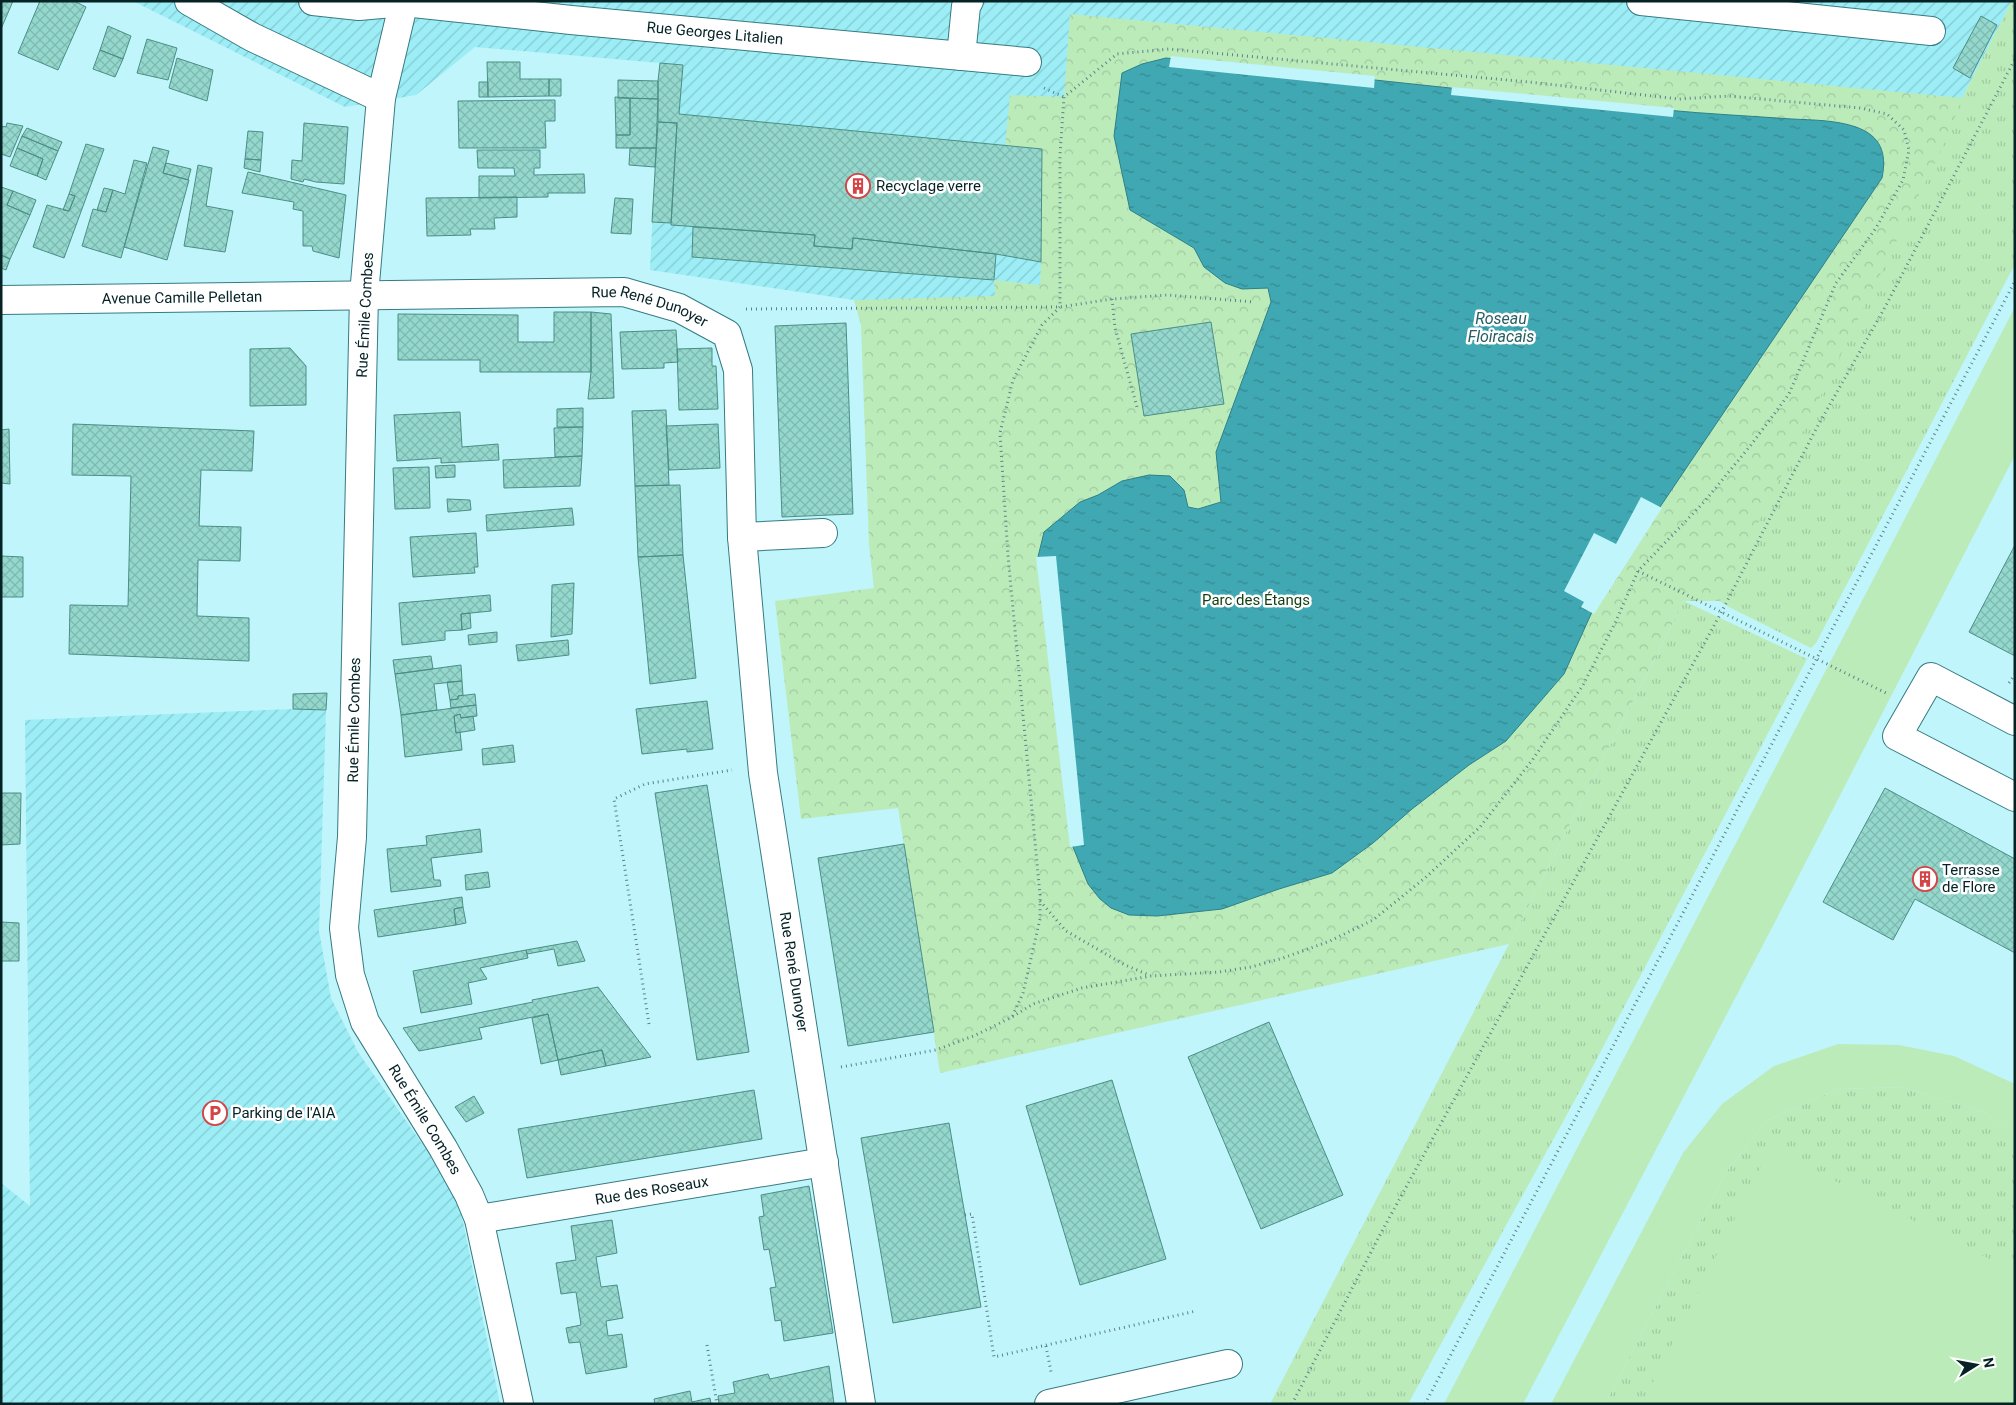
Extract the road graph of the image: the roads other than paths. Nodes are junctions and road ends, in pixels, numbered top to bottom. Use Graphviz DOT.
graph roads {
  1 [pos="190,1"];
  2 [pos="313,1"];
  3 [pos="969,1"];
  4 [pos="1641,1"];
  5 [pos="404,2"];
  6 [pos="1931,30"];
  7 [pos="961,56"];
  8 [pos="1027,62"];
  9 [pos="381,98"];
  10 [pos="364,295"];
  11 [pos="1,300"];
  12 [pos="824,533"];
  13 [pos="742,538"];
  14 [pos="2015,721"];
  15 [pos="2015,797"];
  16 [pos="824,1162"];
  17 [pos="479,1219"];
  18 [pos="1228,1364"];
  19 [pos="519,1404"];
  20 [pos="862,1404"];
  21 [pos="1049,1404"];
  1 -- 9 [label="street"];
  2 -- 5 [label="street, Rue Georges Litalien"];
  3 -- 7 [label="street"];
  4 -- 6 [label="street"];
  5 -- 7 [label="street, Rue Georges Litalien"];
  5 -- 9 [label="street, Rue Émile Combes"];
  7 -- 8 [label="street, Rue Georges Litalien"];
  9 -- 10 [label="street, Rue Émile Combes"];
  10 -- 11 [label="street, Avenue Camille Pelletan"];
  10 -- 13 [label="street, Rue René Dunoyer"];
  10 -- 17 [label="street, Rue Émile Combes"];
  12 -- 13 [label="street"];
  13 -- 16 [label="street, Rue René Dunoyer"];
  14 -- 15 [label="street"];
  16 -- 17 [label="street, Rue des Roseaux"];
  16 -- 20 [label="street, Rue René Dunoyer"];
  17 -- 19 [label="street, Rue Émile Combes"];
  18 -- 21 [label="street"];
}
